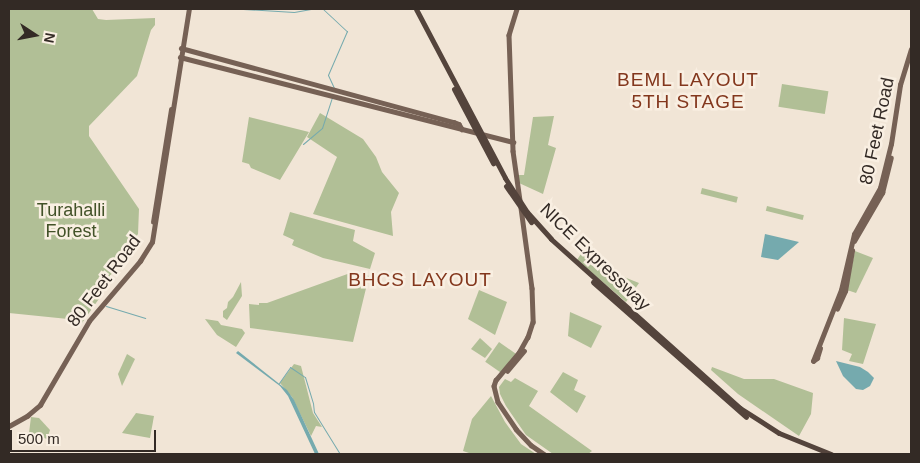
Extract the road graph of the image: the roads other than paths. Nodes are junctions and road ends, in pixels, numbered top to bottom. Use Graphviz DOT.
graph roads {
  1 [pos="188,9"];
  2 [pos="414,9"];
  3 [pos="517,9"];
  4 [pos="182,48"];
  5 [pos="911,50"];
  6 [pos="181,57"];
  7 [pos="911,57"];
  8 [pos="333,93"];
  9 [pos="513,142"];
  10 [pos="532,288"];
  11 [pos="632,314"];
  12 [pos="9,426"];
  13 [pos="544,454"];
  14 [pos="548,454"];
  15 [pos="820,454"];
  16 [pos="831,454"];
  1 -- 4 [label="main road, 80 Feet Road"];
  2 -- 11 [label="highway, NICE Expressway"];
  3 -- 9 [label="main road"];
  4 -- 6 [label="main road, 80 Feet Road"];
  4 -- 8 [label="main road"];
  5 -- 7 [label="main road, 80 Feet Road"];
  6 -- 8 [label="main road"];
  6 -- 12 [label="main road, 80 Feet Road"];
  8 -- 9 [label="main road"];
  9 -- 10 [label="main road"];
  10 -- 13 [label="main road"];
  10 -- 14 [label="main road"];
  11 -- 15 [label="highway, NICE Expressway"];
  11 -- 16 [label="highway, NICE Expressway"];
}
